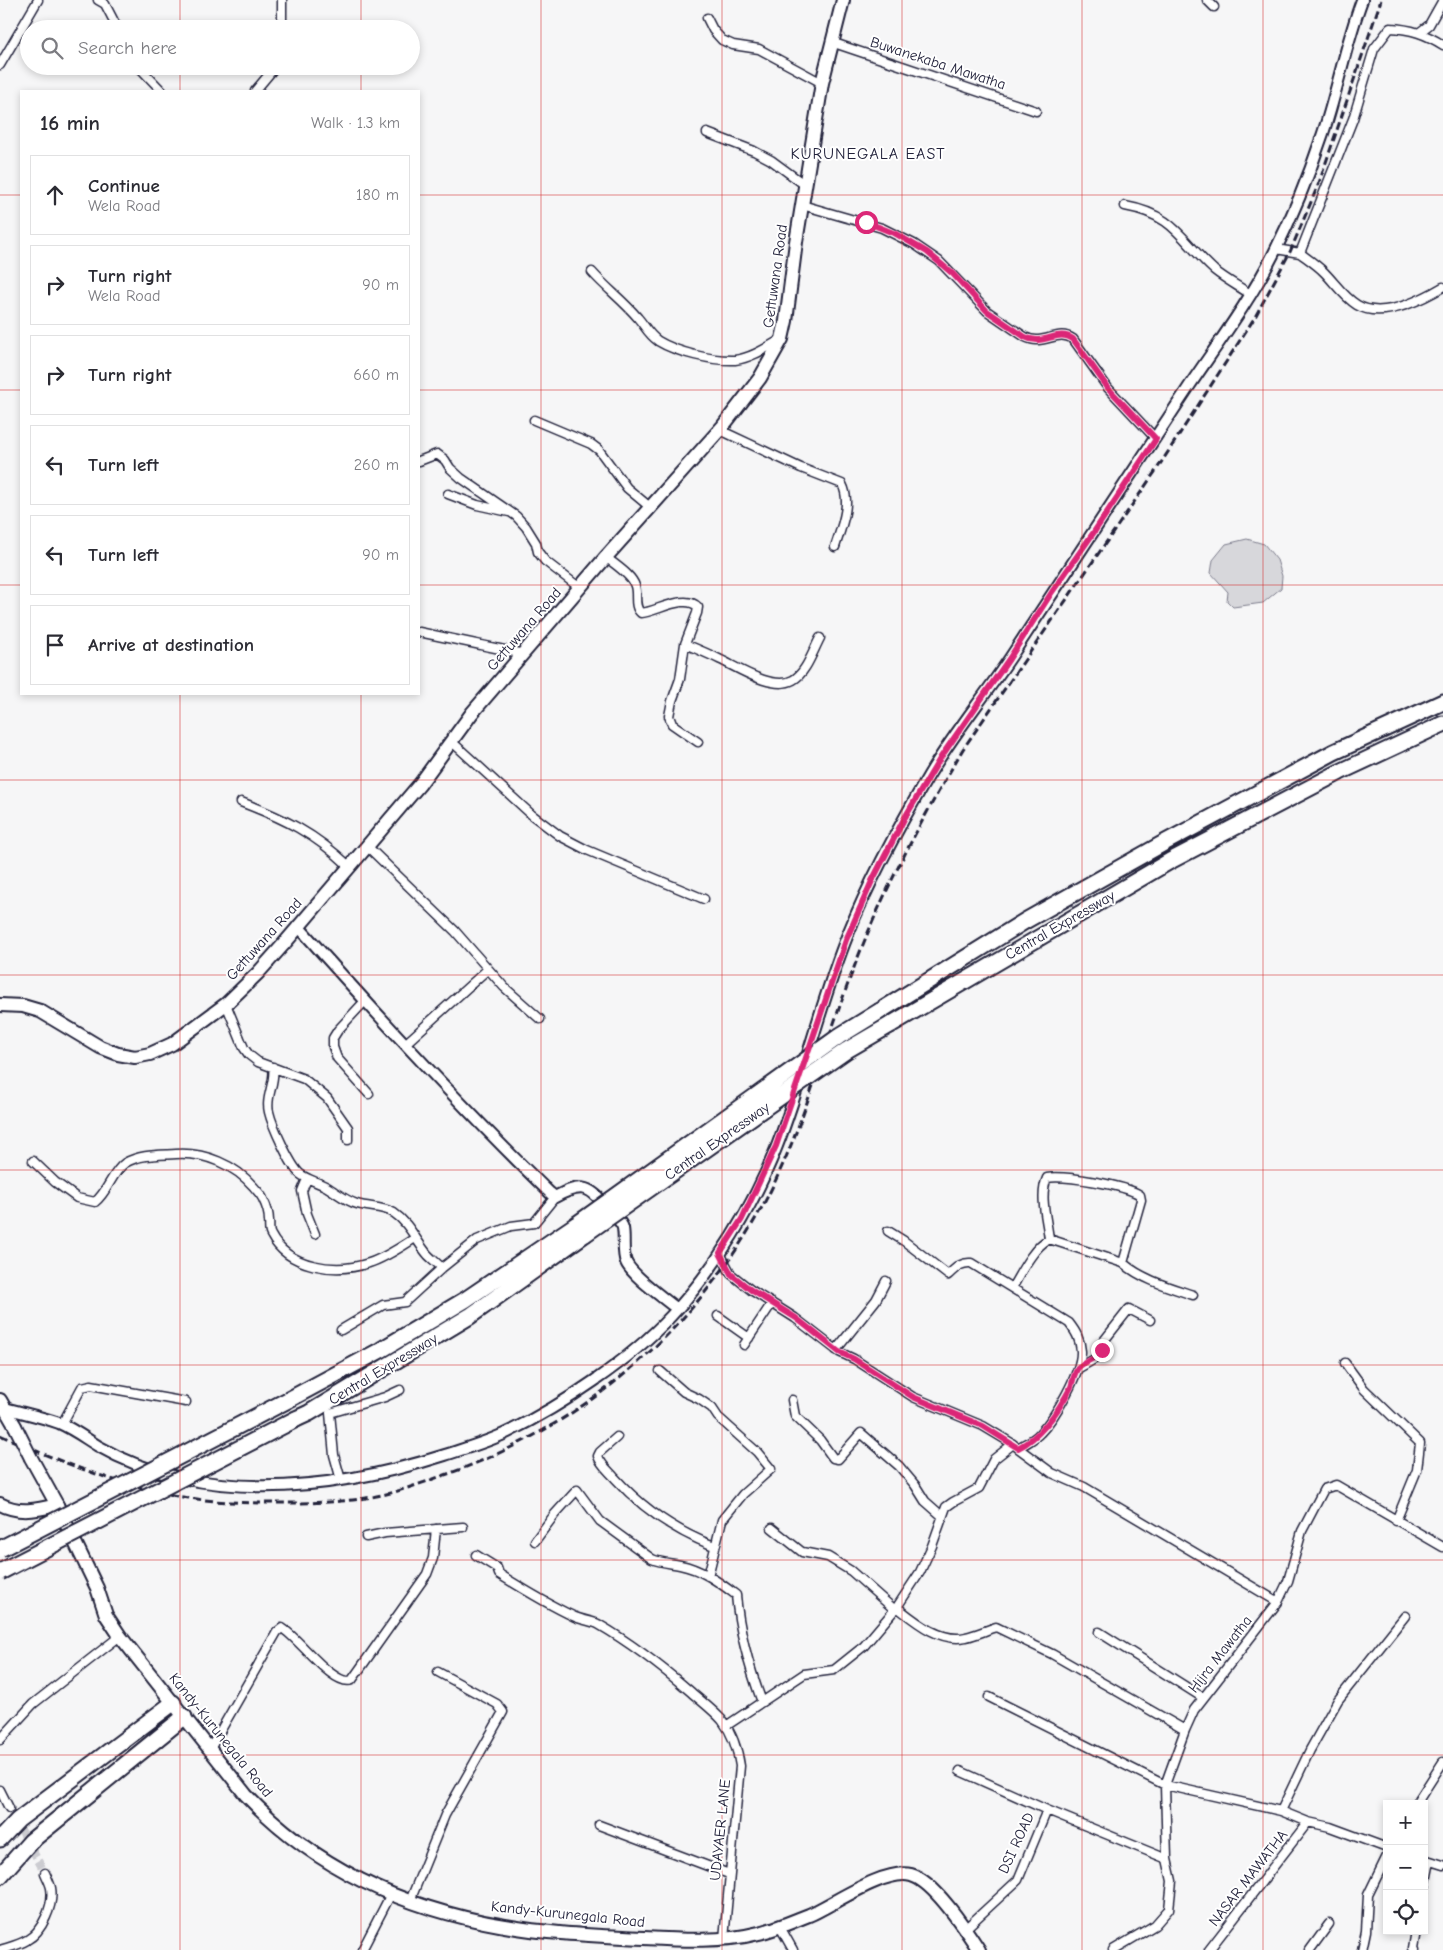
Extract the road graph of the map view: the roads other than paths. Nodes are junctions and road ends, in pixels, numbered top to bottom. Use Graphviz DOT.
graph roads {
  1 [pos="38,0"];
  2 [pos="98,0"];
  3 [pos="282,0"];
  4 [pos="843,0"];
  5 [pos="1207,0"];
  6 [pos="1362,0"];
  7 [pos="1443,0"];
  8 [pos="1214,7"];
  9 [pos="707,18"];
  10 [pos="26,20"];
  11 [pos="113,20"];
  12 [pos="282,20"];
  13 [pos="20,31"];
  14 [pos="1420,32"];
  15 [pos="831,42"];
  16 [pos="1443,45"];
  17 [pos="0,65"];
  18 [pos="147,75"];
  19 [pos="268,75"];
  20 [pos="822,84"];
  21 [pos="161,90"];
  22 [pos="256,90"];
  23 [pos="1036,111"];
  24 [pos="707,133"];
  25 [pos="805,185"];
  26 [pos="802,205"];
  27 [pos="1126,206"];
  28 [pos="1276,249"];
  29 [pos="1300,253"];
  30 [pos="592,272"];
  31 [pos="1443,287"];
  32 [pos="1250,294"];
  33 [pos="782,339"];
  34 [pos="534,420"];
  35 [pos="720,430"];
  36 [pos="1156,439"];
  37 [pos="420,461"];
  38 [pos="448,494"];
  39 [pos="651,508"];
  40 [pos="511,512"];
  41 [pos="835,547"];
  42 [pos="606,557"];
  43 [pos="580,588"];
  44 [pos="420,632"];
  45 [pos="820,638"];
  46 [pos="685,644"];
  47 [pos="524,654"];
  48 [pos="1443,702"];
  49 [pos="1443,724"];
  50 [pos="451,741"];
  51 [pos="698,742"];
  52 [pos="240,802"];
  53 [pos="367,846"];
  54 [pos="349,866"];
  55 [pos="704,899"];
  56 [pos="298,926"];
  57 [pos="488,969"];
  58 [pos="365,1002"];
  59 [pos="226,1004"];
  60 [pos="0,1005"];
  61 [pos="540,1019"];
  62 [pos="405,1044"];
  63 [pos="273,1067"];
  64 [pos="369,1094"];
  65 [pos="348,1140"];
  66 [pos="33,1161"];
  67 [pos="307,1179"];
  68 [pos="555,1197"];
  69 [pos="581,1229"];
  70 [pos="888,1232"];
  71 [pos="316,1234"];
  72 [pos="415,1238"];
  73 [pos="1049,1239"];
  74 [pos="720,1253"];
  75 [pos="1123,1263"];
  76 [pos="442,1268"];
  77 [pos="886,1281"];
  78 [pos="1012,1288"];
  79 [pos="1193,1295"];
  80 [pos="772,1303"];
  81 [pos="677,1309"];
  82 [pos="718,1316"];
  83 [pos="1150,1320"];
  84 [pos="341,1330"];
  85 [pos="749,1338"];
  86 [pos="744,1345"];
  87 [pos="836,1350"];
  88 [pos="1345,1363"];
  89 [pos="1078,1368"];
  90 [pos="660,1371"];
  91 [pos="400,1390"];
  92 [pos="792,1400"];
  93 [pos="186,1402"];
  94 [pos="3,1404"];
  95 [pos="62,1424"];
  96 [pos="617,1437"];
  97 [pos="1015,1446"];
  98 [pos="341,1480"];
  99 [pos="0,1504"];
  100 [pos="57,1505"];
  101 [pos="942,1516"];
  102 [pos="1396,1521"];
  103 [pos="462,1527"];
  104 [pos="772,1528"];
  105 [pos="436,1529"];
  106 [pos="366,1537"];
  107 [pos="535,1541"];
  108 [pos="714,1546"];
  109 [pos="1443,1547"];
  110 [pos="0,1549"];
  111 [pos="476,1555"];
  112 [pos="0,1572"];
  113 [pos="708,1576"];
  114 [pos="1278,1602"];
  115 [pos="896,1609"];
  116 [pos="1405,1616"];
  117 [pos="1099,1632"];
  118 [pos="120,1636"];
  119 [pos="438,1672"];
  120 [pos="989,1697"];
  121 [pos="1202,1697"];
  122 [pos="762,1702"];
  123 [pos="173,1703"];
  124 [pos="184,1717"];
  125 [pos="726,1726"];
  126 [pos="1185,1730"];
  127 [pos="0,1740"];
  128 [pos="210,1749"];
  129 [pos="1443,1762"];
  130 [pos="960,1771"];
  131 [pos="1164,1785"];
  132 [pos="0,1790"];
  133 [pos="1419,1800"];
  134 [pos="10,1808"];
  135 [pos="1047,1810"];
  136 [pos="1281,1811"];
  137 [pos="1308,1822"];
  138 [pos="599,1825"];
  139 [pos="0,1840"];
  140 [pos="1383,1847"];
  141 [pos="1167,1858"];
  142 [pos="1428,1860"];
  143 [pos="1383,1864"];
  144 [pos="1443,1866"];
  145 [pos="45,1873"];
  146 [pos="729,1874"];
  147 [pos="0,1876"];
  148 [pos="391,1894"];
  149 [pos="410,1901"];
  150 [pos="1329,1924"];
  151 [pos="779,1925"];
  152 [pos="965,1929"];
  153 [pos="1415,1935"];
  154 [pos="724,1939"];
  155 [pos="0,1950"];
  156 [pos="362,1950"];
  157 [pos="793,1950"];
  158 [pos="979,1950"];
  159 [pos="1113,1950"];
  160 [pos="1209,1950"];
  161 [pos="1310,1950"];
  162 [pos="1362,1950"];
  163 [pos="1414,1950"];
  1 -- 10 [label="street"];
  2 -- 11 [label="street"];
  3 -- 12 [label="street"];
  4 -- 15 [label="main road, Gettuwana Road"];
  5 -- 8 [label="street"];
  6 -- 28 [label="street"];
  7 -- 14 [label="street"];
  9 -- 20 [label="street"];
  13 -- 17 [label="street"];
  14 -- 16 [label="street"];
  14 -- 29 [label="street"];
  15 -- 20 [label="main road, Gettuwana Road"];
  15 -- 23 [label="street, Buwanekaba Mawatha"];
  18 -- 21 [label="street"];
  19 -- 22 [label="street"];
  20 -- 25 [label="main road, Gettuwana Road"];
  24 -- 25 [label="street"];
  25 -- 26 [label="main road, Gettuwana Road"];
  26 -- 33 [label="main road, Gettuwana Road"];
  26 -- 36 [label="street"];
  27 -- 32 [label="street"];
  28 -- 29 [label="street"];
  28 -- 32 [label="street"];
  29 -- 31 [label="street"];
  30 -- 33 [label="street"];
  32 -- 36 [label="street"];
  33 -- 35 [label="main road, Gettuwana Road"];
  34 -- 39 [label="street"];
  35 -- 39 [label="main road, Gettuwana Road"];
  35 -- 41 [label="street"];
  36 -- 74 [label="street"];
  37 -- 40 [label="street"];
  38 -- 40 [label="street"];
  39 -- 42 [label="main road, Gettuwana Road"];
  40 -- 43 [label="street"];
  42 -- 43 [label="main road, Gettuwana Road"];
  42 -- 46 [label="street"];
  43 -- 47 [label="main road, Gettuwana Road"];
  44 -- 47 [label="street"];
  45 -- 46 [label="street"];
  46 -- 51 [label="street"];
  47 -- 50 [label="main road, Gettuwana Road"];
  48 -- 69 [label="highway, Central Expressway, bridge"];
  49 -- 69 [label="highway, Central Expressway, bridge"];
  50 -- 53 [label="main road, Gettuwana Road"];
  50 -- 55 [label="street"];
  52 -- 54 [label="street"];
  53 -- 54 [label="main road, Gettuwana Road"];
  53 -- 57 [label="street"];
  54 -- 56 [label="main road, Gettuwana Road"];
  56 -- 58 [label="street"];
  56 -- 59 [label="main road, Gettuwana Road"];
  57 -- 61 [label="street"];
  57 -- 62 [label="street"];
  58 -- 62 [label="street"];
  58 -- 64 [label="street"];
  59 -- 60 [label="main road, Gettuwana Road"];
  59 -- 63 [label="street"];
  62 -- 68 [label="street"];
  63 -- 65 [label="street"];
  63 -- 67 [label="street"];
  66 -- 72 [label="street"];
  67 -- 71 [label="street"];
  67 -- 72 [label="street"];
  68 -- 76 [label="street"];
  68 -- 81 [label="street"];
  69 -- 110 [label="highway, Central Expressway, bridge"];
  69 -- 112 [label="highway, Central Expressway, bridge"];
  70 -- 78 [label="street"];
  72 -- 76 [label="street"];
  73 -- 75 [label="street"];
  73 -- 75 [label="street"];
  73 -- 78 [label="street"];
  74 -- 80 [label="street"];
  74 -- 81 [label="street"];
  75 -- 79 [label="street"];
  76 -- 84 [label="street"];
  77 -- 87 [label="street"];
  78 -- 89 [label="street"];
  80 -- 85 [label="street"];
  80 -- 87 [label="street"];
  81 -- 98 [label="street"];
  82 -- 85 [label="street"];
  83 -- 89 [label="street"];
  85 -- 86 [label="street"];
  87 -- 97 [label="street"];
  88 -- 102 [label="street"];
  89 -- 97 [label="street"];
  90 -- 108 [label="street"];
  91 -- 98 [label="street"];
  92 -- 101 [label="street"];
  93 -- 95 [label="street"];
  94 -- 95 [label="street"];
  94 -- 100 [label="main road, Kandy-Kurunegala Road, bridge"];
  95 -- 98 [label="street"];
  96 -- 108 [label="street"];
  97 -- 101 [label="street"];
  97 -- 114 [label="street"];
  99 -- 100 [label="main road"];
  100 -- 118 [label="main road, Kandy-Kurunegala Road"];
  101 -- 115 [label="street"];
  102 -- 109 [label="street, Hijra Mawatha"];
  102 -- 114 [label="street, Hijra Mawatha"];
  103 -- 105 [label="street"];
  104 -- 115 [label="street"];
  105 -- 106 [label="street"];
  105 -- 128 [label="street"];
  107 -- 113 [label="street"];
  108 -- 113 [label="street"];
  111 -- 125 [label="street, UDAYAER LANE"];
  113 -- 122 [label="street"];
  114 -- 121 [label="street, Hijra Mawatha"];
  115 -- 122 [label="street"];
  115 -- 126 [label="street"];
  116 -- 136 [label="street"];
  117 -- 121 [label="street"];
  118 -- 123 [label="main road, Kandy-Kurunegala Road"];
  118 -- 127 [label="street"];
  119 -- 149 [label="street"];
  120 -- 131 [label="street"];
  121 -- 126 [label="street, Hijra Mawatha"];
  122 -- 125 [label="street"];
  123 -- 124 [label="main road, Kandy-Kurunegala Road"];
  123 -- 139 [label="highway"];
  124 -- 128 [label="main road, Kandy-Kurunegala Road"];
  124 -- 147 [label="highway"];
  125 -- 146 [label="street, UDAYAER LANE"];
  126 -- 131 [label="street, Hijra Mawatha"];
  128 -- 148 [label="main road, Kandy-Kurunegala Road"];
  129 -- 133 [label="street"];
  130 -- 135 [label="street"];
  131 -- 136 [label="street"];
  131 -- 141 [label="street, Hijra Mawatha"];
  132 -- 134 [label="street"];
  135 -- 141 [label="street"];
  135 -- 152 [label="street, DSI ROAD"];
  136 -- 137 [label="street"];
  137 -- 140 [label="street"];
  137 -- 160 [label="street, NASAR MAWATHA"];
  138 -- 146 [label="street"];
  141 -- 159 [label="street, Hijra Mawatha"];
  142 -- 144 [label="street"];
  143 -- 162 [label="street"];
  145 -- 155 [label="street"];
  146 -- 154 [label="street, UDAYAER LANE"];
  148 -- 149 [label="main road, Kandy-Kurunegala Road"];
  148 -- 156 [label="street"];
  149 -- 154 [label="main road, Kandy-Kurunegala Road"];
  150 -- 161 [label="street"];
  151 -- 152 [label="main road, Kandy-Kurunegala Road"];
  151 -- 154 [label="main road, Kandy-Kurunegala Road"];
  151 -- 157 [label="street"];
  152 -- 158 [label="main road, Kandy-Kurunegala Road"];
  153 -- 163 [label="street"];
}
